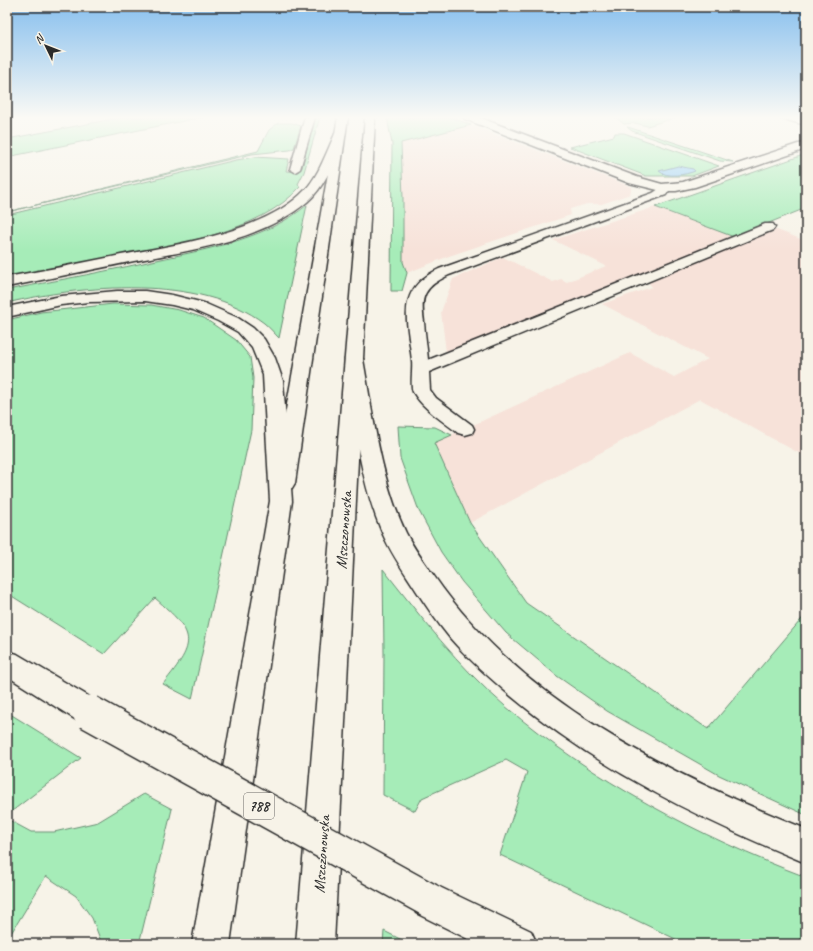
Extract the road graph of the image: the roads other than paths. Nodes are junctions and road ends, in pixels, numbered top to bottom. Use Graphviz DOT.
graph roads {
  1 [pos="297,161"];
  2 [pos="327,161"];
  3 [pos="336,161"];
  4 [pos="367,161"];
  5 [pos="585,161"];
  6 [pos="756,161"];
  7 [pos="295,169"];
  8 [pos="665,188"];
  9 [pos="769,227"];
  10 [pos="7,282"];
  11 [pos="7,312"];
  12 [pos="354,358"];
  13 [pos="421,369"];
  14 [pos="465,429"];
  15 [pos="281,501"];
  16 [pos="7,662"];
  17 [pos="806,846"];
  18 [pos="211,944"];
  19 [pos="315,944"];
  20 [pos="518,944"];
  1 -- 7 [label="lane"];
  2 -- 10 [label="main road"];
  3 -- 15 [label="main road"];
  4 -- 12 [label="main road, Mszczonowska"];
  5 -- 8 [label="main road"];
  6 -- 8 [label="main road"];
  8 -- 13 [label="lane"];
  9 -- 13 [label="lane"];
  11 -- 15 [label="main road"];
  12 -- 17 [label="main road"];
  12 -- 19 [label="main road, Mszczonowska"];
  13 -- 14 [label="lane"];
  15 -- 18 [label="main road"];
  16 -- 20 [label="main road, 788, bridge"];
}
